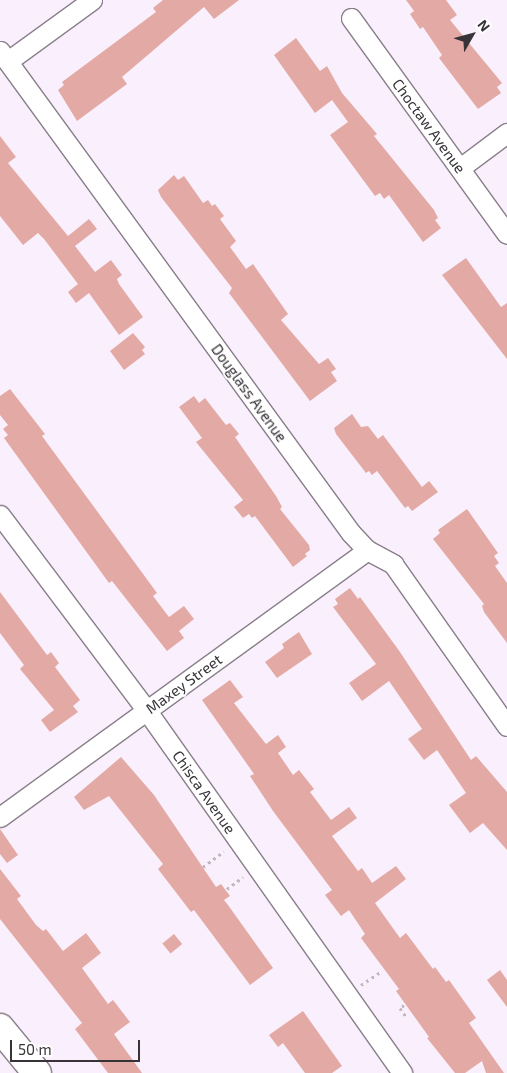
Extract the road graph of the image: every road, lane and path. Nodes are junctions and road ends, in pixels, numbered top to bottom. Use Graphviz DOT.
graph roads {
  1 [pos="92,0"];
  2 [pos="351,18"];
  3 [pos="4,56"];
  4 [pos="507,133"];
  5 [pos="460,168"];
  6 [pos="507,234"];
  7 [pos="0,515"];
  8 [pos="367,550"];
  9 [pos="147,711"];
  10 [pos="507,726"];
  11 [pos="0,817"];
  12 [pos="227,849"];
  13 [pos="202,867"];
  14 [pos="245,876"];
  15 [pos="227,889"];
  16 [pos="380,972"];
  17 [pos="361,985"];
  18 [pos="404,1005"];
  19 [pos="406,1017"];
  20 [pos="0,1028"];
  21 [pos="37,1073"];
  22 [pos="402,1073"];
  1 -- 3 [label="street"];
  2 -- 5 [label="street, Choctaw Avenue"];
  3 -- 8 [label="street, Douglass Avenue"];
  4 -- 5 [label="street"];
  5 -- 6 [label="street, Choctaw Avenue"];
  7 -- 9 [label="street, Chisca Avenue"];
  8 -- 9 [label="street, Maxey Street"];
  8 -- 10 [label="street, Douglass Avenue"];
  9 -- 11 [label="street, Maxey Street"];
  9 -- 22 [label="street, Chisca Avenue"];
  12 -- 13 [label="path"];
  14 -- 15 [label="path"];
  16 -- 17 [label="path"];
  18 -- 19 [label="path"];
  20 -- 21 [label="main road"];
}
